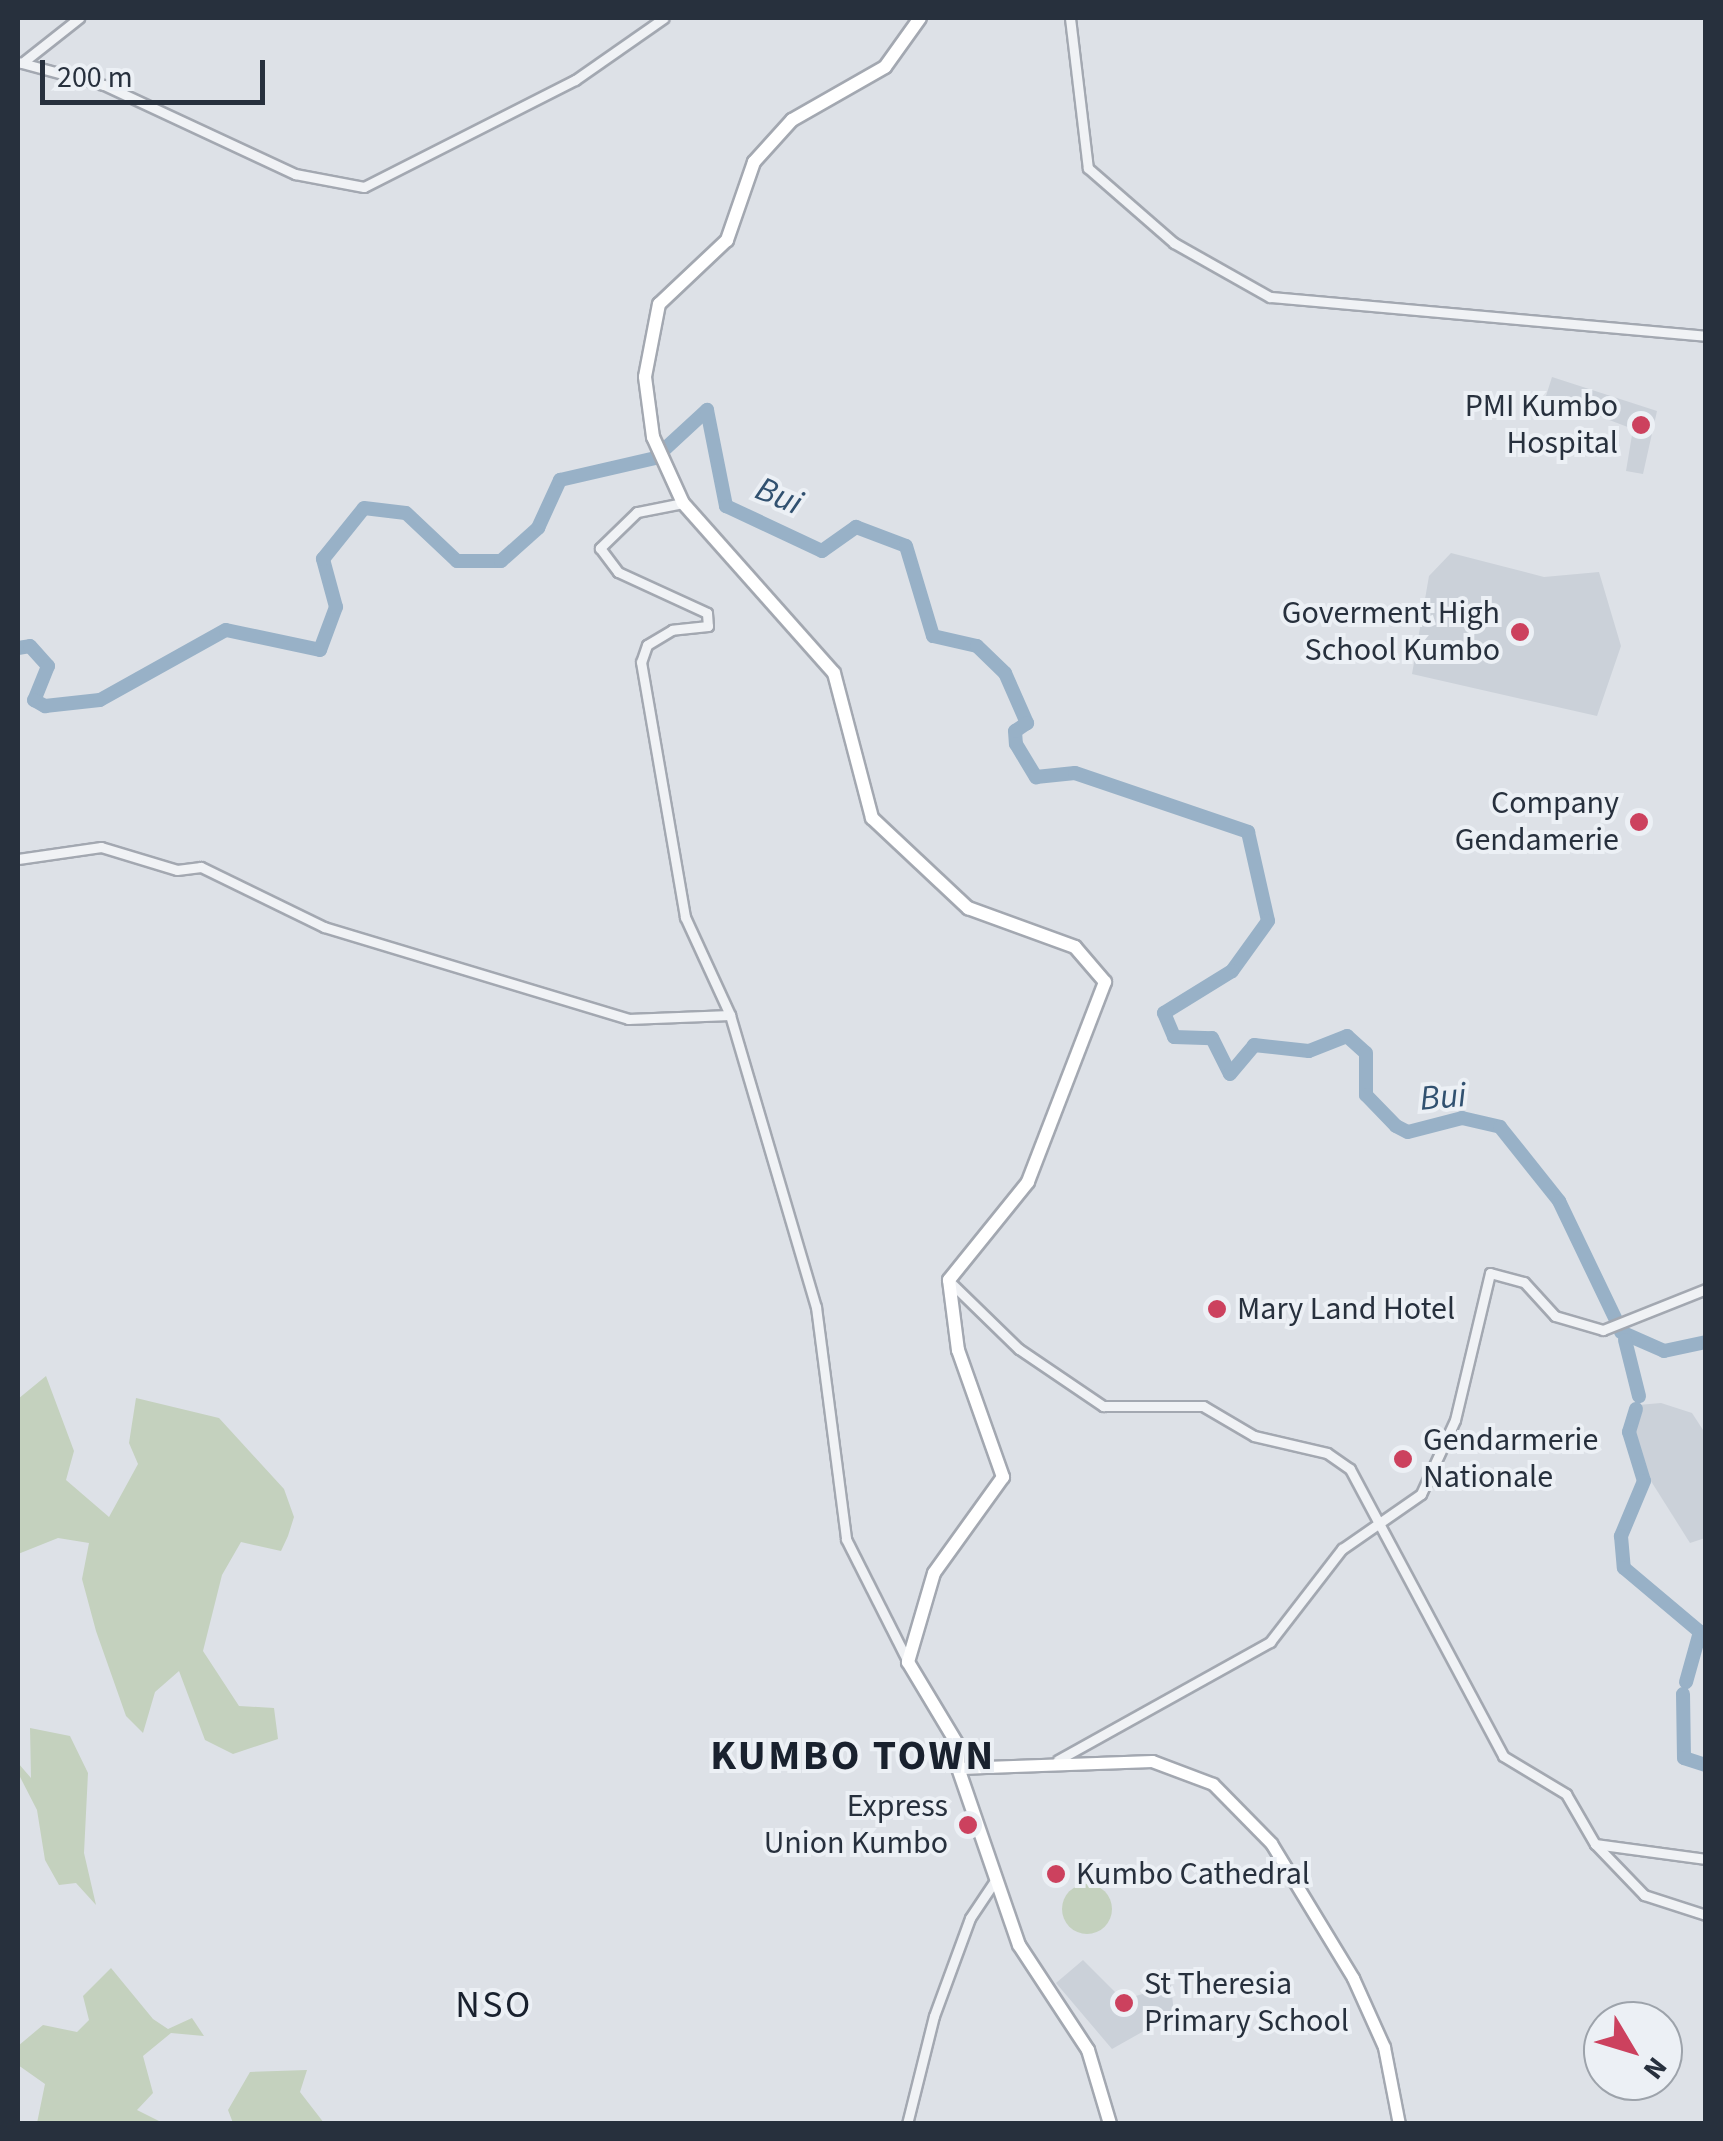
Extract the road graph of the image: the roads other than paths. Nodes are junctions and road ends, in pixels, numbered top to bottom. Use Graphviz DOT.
graph roads {
  1 [pos="80,18"];
  2 [pos="664,18"];
  3 [pos="920,18"];
  4 [pos="1070,18"];
  5 [pos="20,63"];
  6 [pos="1706,336"];
  7 [pos="683,503"];
  8 [pos="18,860"];
  9 [pos="730,1016"];
  10 [pos="949,1280"];
  11 [pos="1706,1289"];
  12 [pos="1378,1527"];
  13 [pos="908,1662"];
  14 [pos="1058,1760"];
  15 [pos="958,1768"];
  16 [pos="1595,1844"];
  17 [pos="1706,1859"];
  18 [pos="996,1879"];
  19 [pos="1706,1915"];
  20 [pos="907,2124"];
  21 [pos="1110,2124"];
  22 [pos="1399,2124"];
  1 -- 5 [label="street"];
  2 -- 5 [label="street"];
  3 -- 7 [label="highway"];
  4 -- 6 [label="street"];
  7 -- 9 [label="street"];
  7 -- 10 [label="highway"];
  8 -- 9 [label="street"];
  9 -- 13 [label="street"];
  10 -- 12 [label="street"];
  10 -- 13 [label="highway"];
  11 -- 12 [label="street"];
  12 -- 14 [label="street"];
  12 -- 16 [label="street"];
  13 -- 15 [label="highway"];
  14 -- 15 [label="main road"];
  14 -- 22 [label="main road"];
  15 -- 18 [label="highway"];
  16 -- 17 [label="street"];
  16 -- 19 [label="street"];
  18 -- 20 [label="street"];
  18 -- 21 [label="highway"];
}
